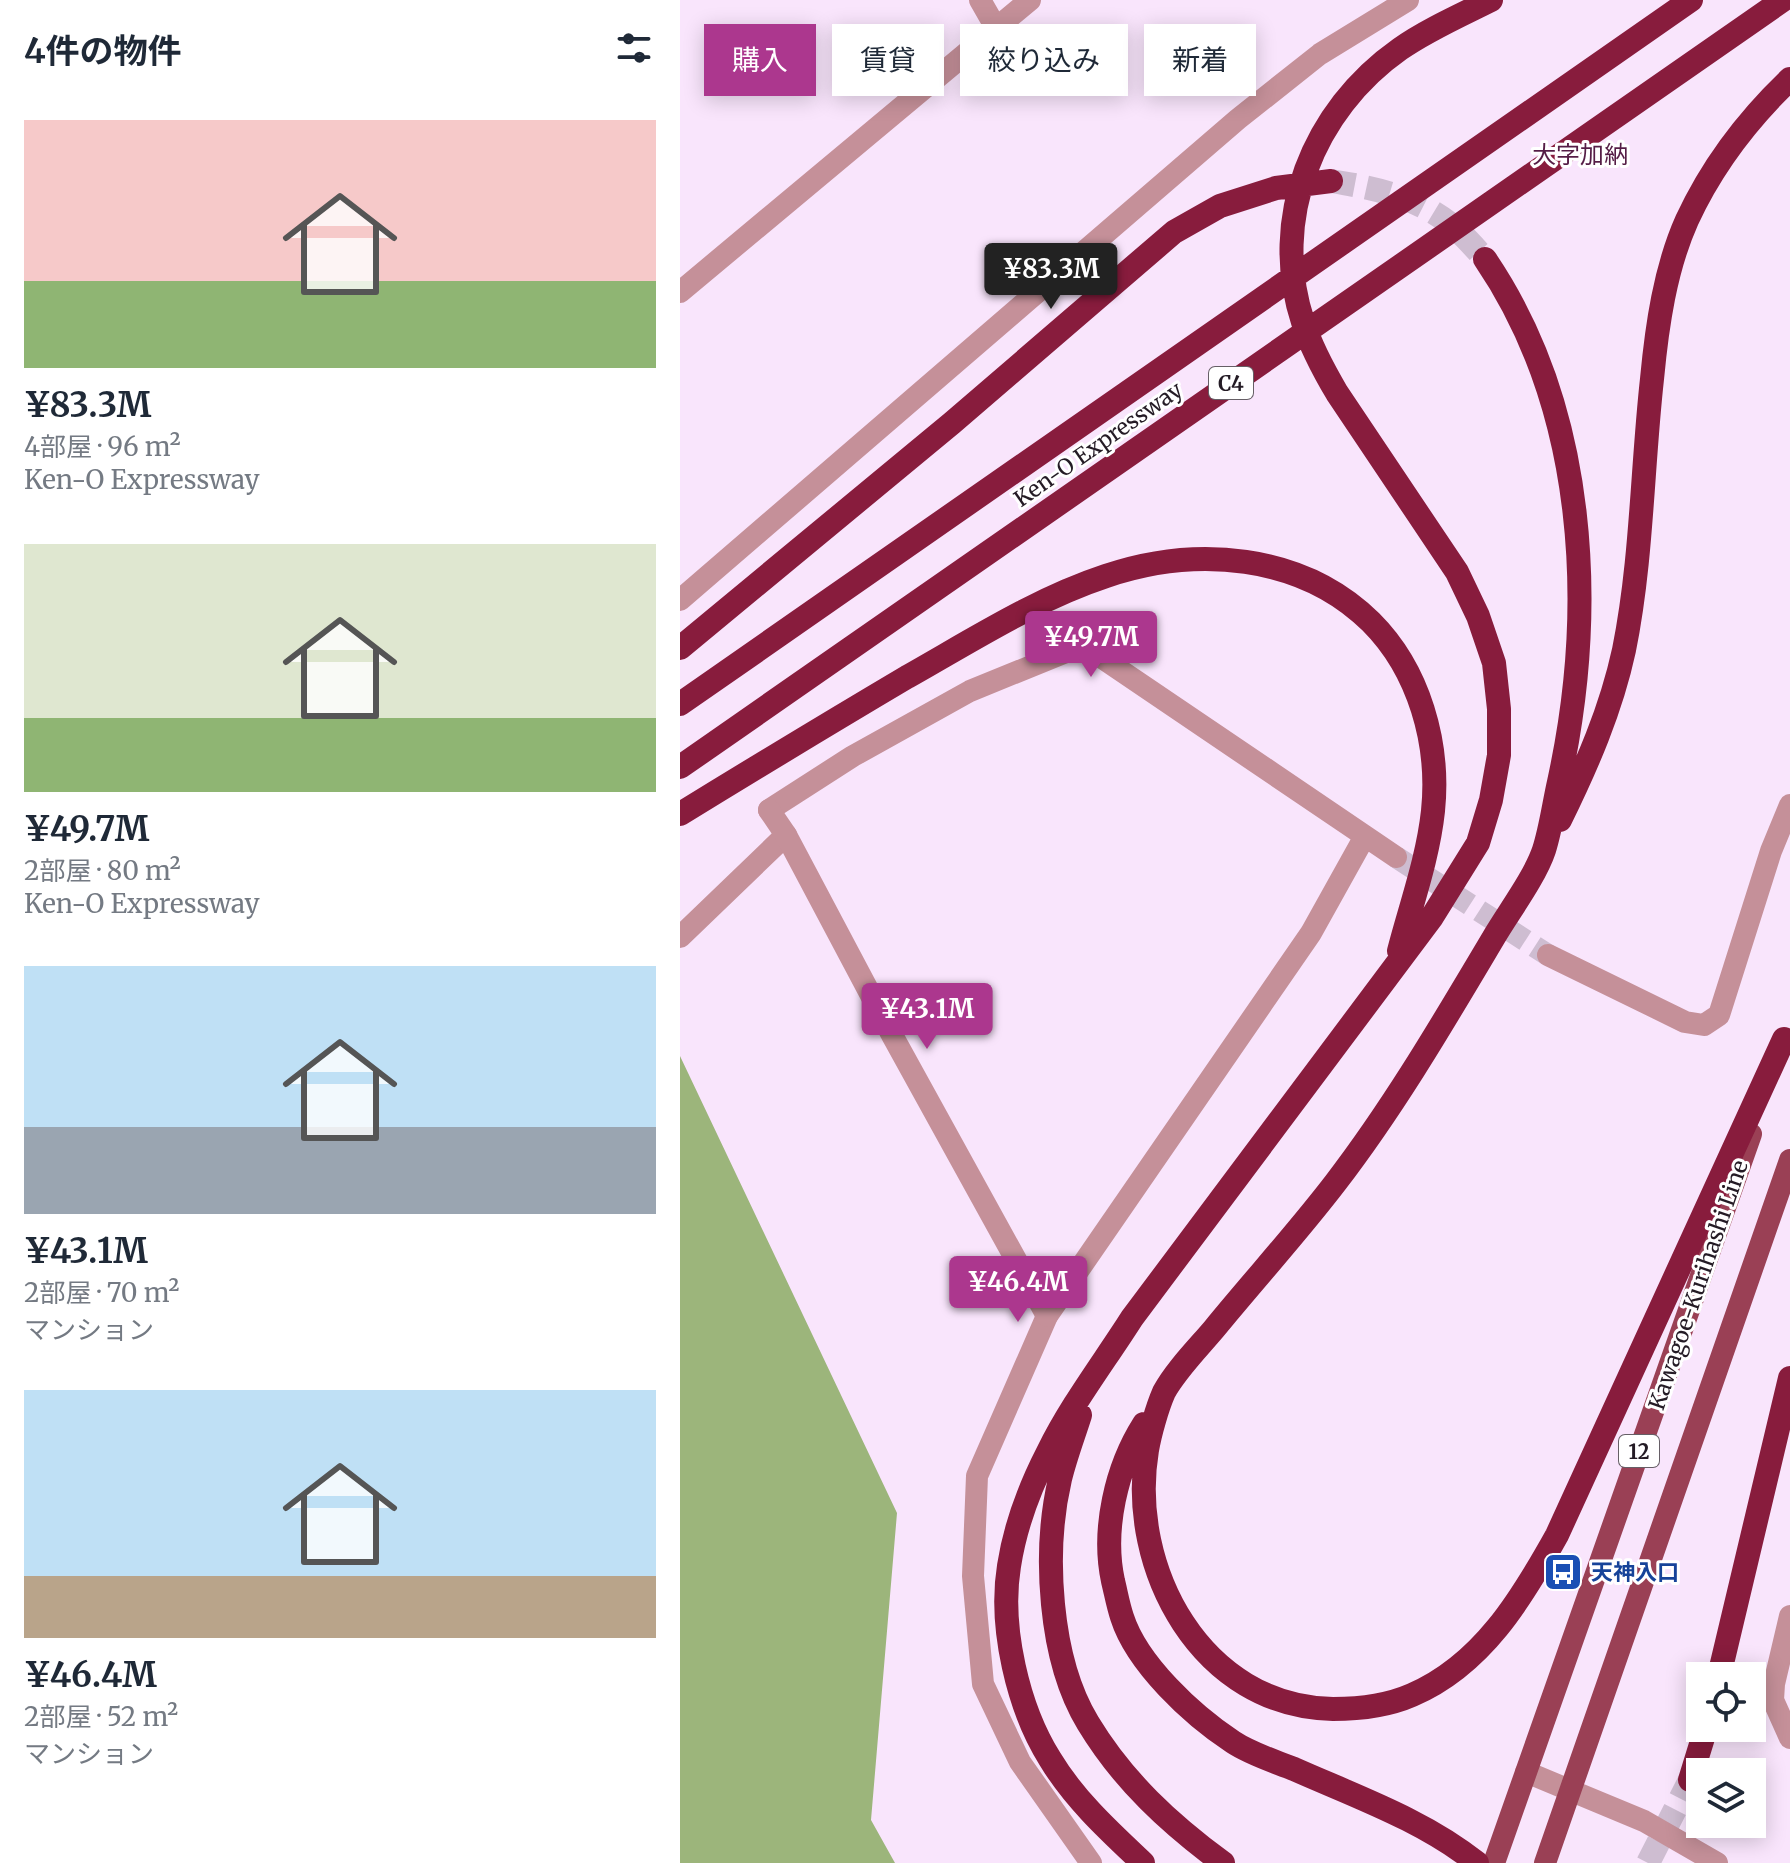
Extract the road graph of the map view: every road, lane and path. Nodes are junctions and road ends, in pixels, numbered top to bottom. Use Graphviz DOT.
graph roads {
  1 [pos="980,0"];
  2 [pos="1030,0"];
  3 [pos="1408,0"];
  4 [pos="1491,0"];
  5 [pos="1691,0"];
  6 [pos="1783,0"];
  7 [pos="994,24"];
  8 [pos="1001,24"];
  9 [pos="960,58"];
  10 [pos="1790,79"];
  11 [pos="1331,181"];
  12 [pos="1485,259"];
  13 [pos="680,292"];
  14 [pos="680,600"];
  15 [pos="680,648"];
  16 [pos="680,704"];
  17 [pos="680,767"];
  18 [pos="1790,805"];
  19 [pos="680,814"];
  20 [pos="786,835"];
  21 [pos="1365,836"];
  22 [pos="1543,855"];
  23 [pos="1396,857"];
  24 [pos="680,937"];
  25 [pos="1548,955"];
  26 [pos="1395,965"];
  27 [pos="1787,1031"];
  28 [pos="1790,1160"];
  29 [pos="1047,1316"];
  30 [pos="1790,1378"];
  31 [pos="1091,1380"];
  32 [pos="1165,1392"];
  33 [pos="1790,1616"];
  34 [pos="1722,1662"];
  35 [pos="1790,1738"];
  36 [pos="1526,1772"];
  37 [pos="1571,1791"];
  38 [pos="1091,1863"];
  39 [pos="1143,1863"];
  40 [pos="1223,1863"];
  41 [pos="1477,1863"];
  42 [pos="1494,1863"];
  43 [pos="1545,1863"];
  44 [pos="1717,1863"];
  1 -- 7 [label="street"];
  2 -- 8 [label="street"];
  3 -- 14 [label="street"];
  4 -- 26 [label="highway"];
  5 -- 16 [label="highway, Ken-O Expressway / C4"];
  6 -- 17 [label="highway, Ken-O Expressway / C4"];
  9 -- 13 [label="street"];
  10 -- 22 [label="highway"];
  11 -- 15 [label="highway"];
  12 -- 22 [label="highway"];
  18 -- 25 [label="street"];
  19 -- 26 [label="highway"];
  20 -- 21 [label="street"];
  20 -- 24 [label="street"];
  20 -- 29 [label="street"];
  21 -- 23 [label="street"];
  21 -- 29 [label="street"];
  22 -- 32 [label="highway"];
  26 -- 31 [label="highway"];
  27 -- 32 [label="highway"];
  27 -- 36 [label="main road, Kawagoe-Kurihashi Line / 12"];
  28 -- 37 [label="main road, Kawagoe-Kurihashi Line / 12"];
  29 -- 38 [label="street"];
  30 -- 34 [label="highway"];
  31 -- 39 [label="highway"];
  31 -- 40 [label="highway"];
  32 -- 41 [label="highway"];
  33 -- 35 [label="street"];
  36 -- 37 [label="street"];
  36 -- 42 [label="main road, Kawagoe-Kurihashi Line / 12"];
  37 -- 43 [label="main road, Kawagoe-Kurihashi Line / 12"];
  37 -- 44 [label="street"];
}
